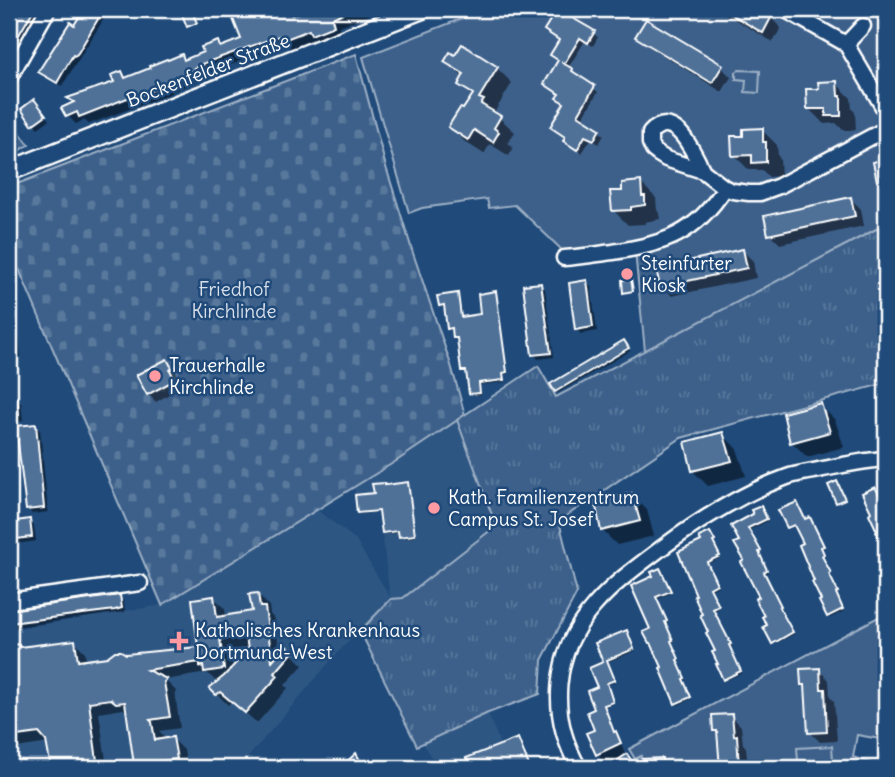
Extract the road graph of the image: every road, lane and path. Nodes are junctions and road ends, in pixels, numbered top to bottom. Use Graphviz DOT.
graph roads {
  1 [pos="48,9"];
  2 [pos="422,9"];
  3 [pos="784,9"];
  4 [pos="863,26"];
  5 [pos="846,44"];
  6 [pos="9,78"];
  7 [pos="886,112"];
  8 [pos="886,130"];
  9 [pos="703,170"];
  10 [pos="9,171"];
  11 [pos="725,188"];
  12 [pos="564,258"];
  13 [pos="886,459"];
  14 [pos="140,583"];
  15 [pos="9,601"];
  16 [pos="579,768"];
  1 -- 6 [label="street"];
  2 -- 10 [label="main road, Bockenfelder Straße"];
  3 -- 5 [label="street"];
  4 -- 5 [label="street"];
  5 -- 7 [label="street"];
  8 -- 11 [label="street"];
  9 -- 11 [label="street"];
  11 -- 12 [label="street"];
  13 -- 16 [label="street"];
  14 -- 15 [label="street"];
}
